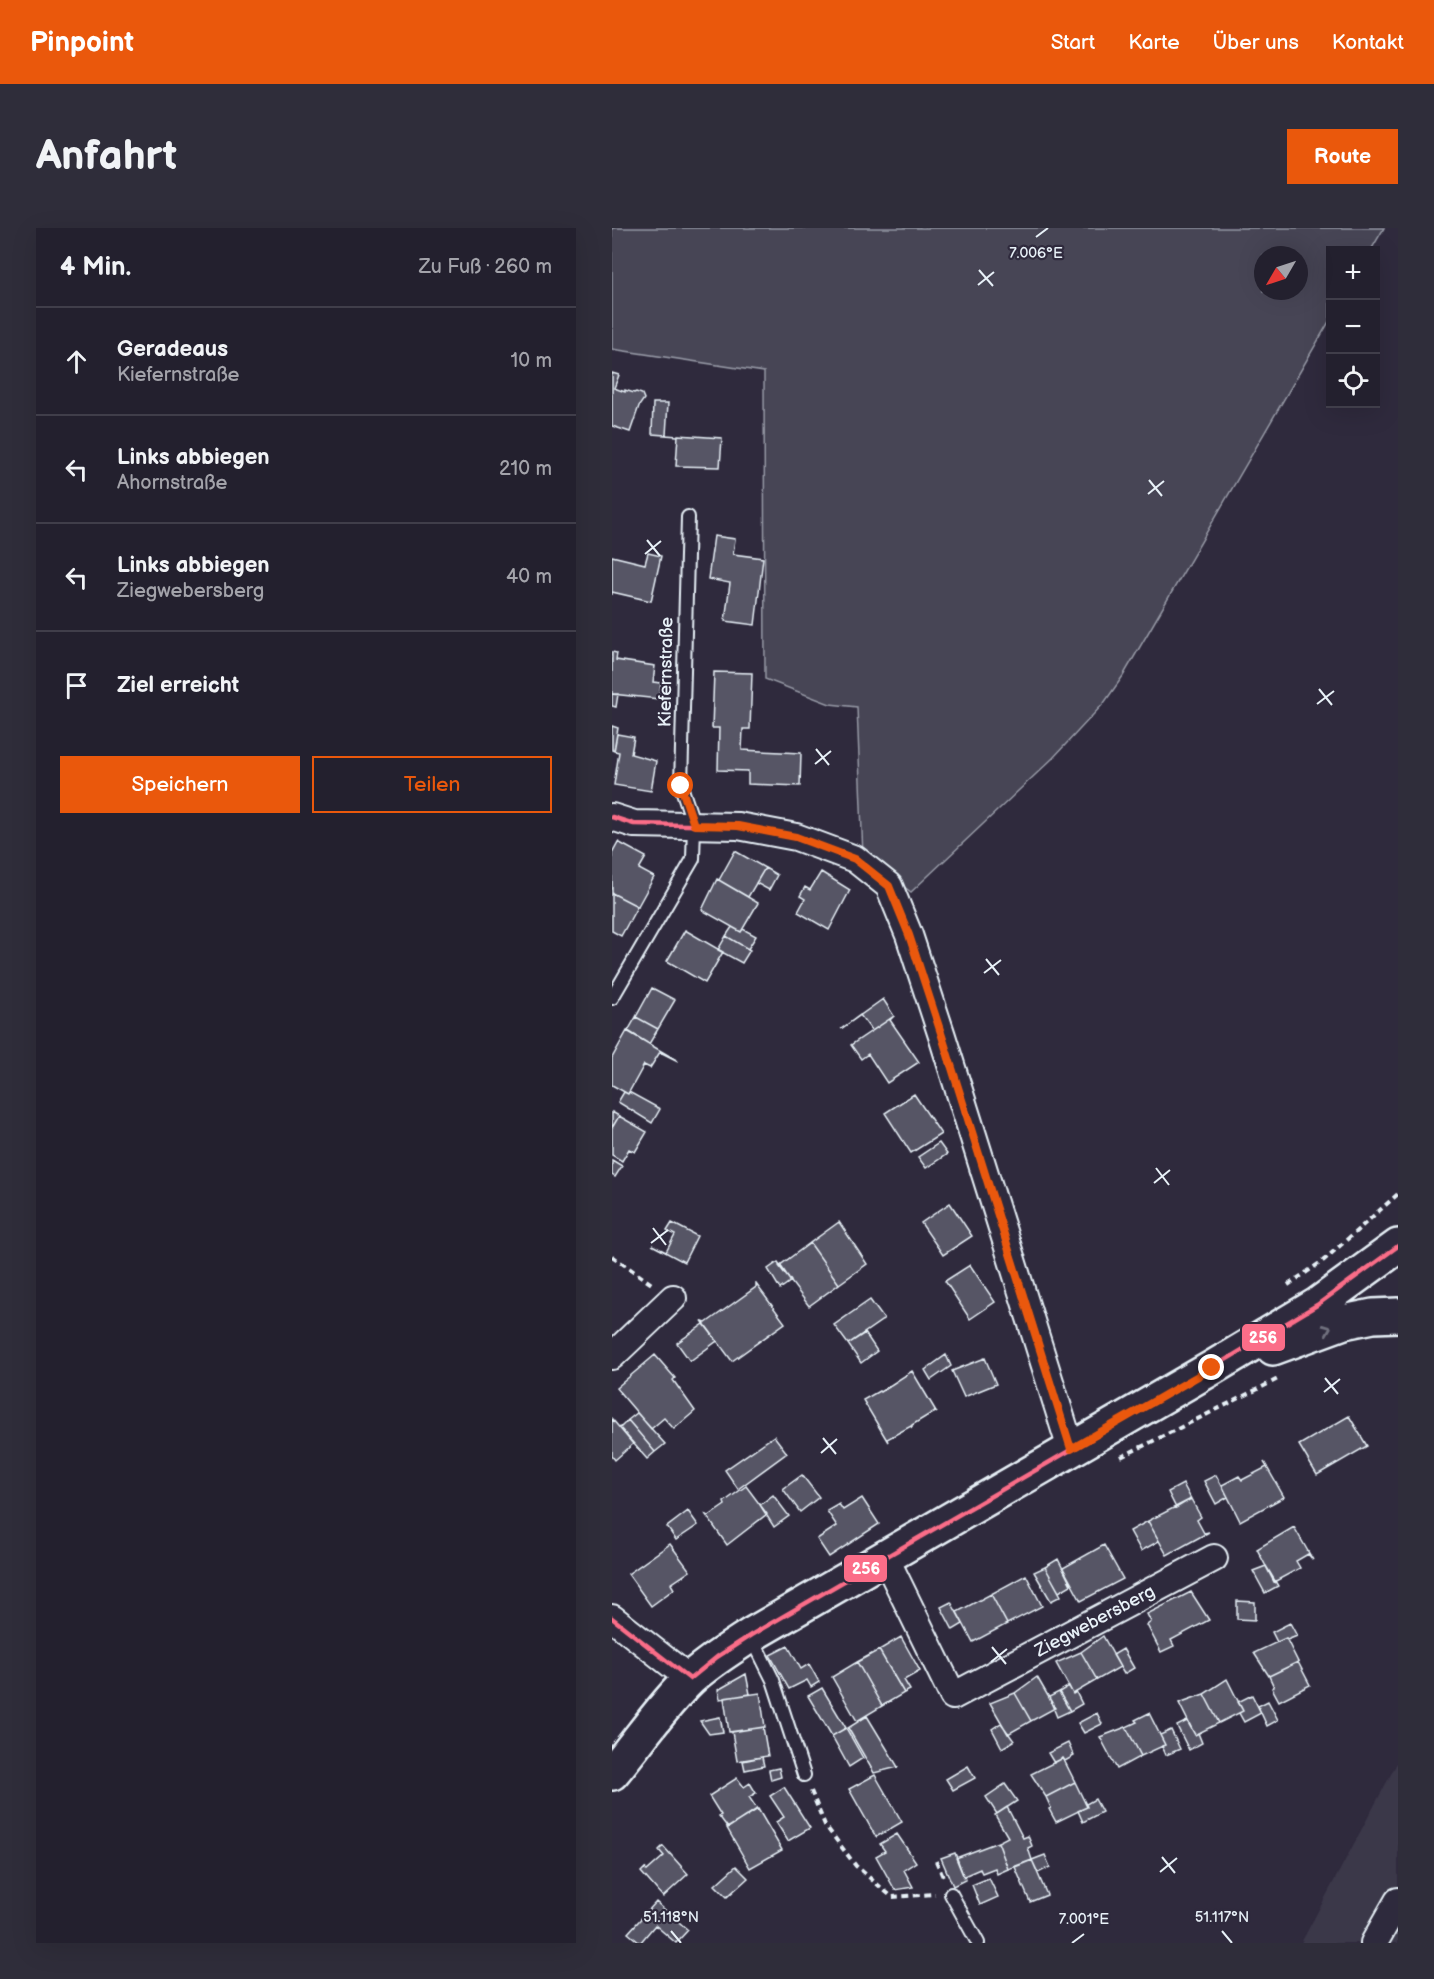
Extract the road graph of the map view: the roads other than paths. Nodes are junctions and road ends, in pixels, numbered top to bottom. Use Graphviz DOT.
graph roads {
  1 [pos="688,518"];
  2 [pos="612,817"];
  3 [pos="694,825"];
  4 [pos="612,998"];
  5 [pos="1398,1246"];
  6 [pos="673,1298"];
  7 [pos="1398,1315"];
  8 [pos="612,1356"];
  9 [pos="1212,1368"];
  10 [pos="1071,1449"];
  11 [pos="885,1557"];
  12 [pos="1214,1558"];
  13 [pos="612,1618"];
  14 [pos="751,1635"];
  15 [pos="690,1679"];
  16 [pos="612,1773"];
  17 [pos="804,1775"];
  18 [pos="951,1894"];
  19 [pos="1398,1901"];
  20 [pos="978,1943"];
  21 [pos="1374,1943"];
  1 -- 3 [label="lane, Kiefernstraße"];
  2 -- 3 [label="street"];
  3 -- 4 [label="lane"];
  3 -- 10 [label="street"];
  5 -- 9 [label="main road"];
  6 -- 8 [label="street"];
  9 -- 7 [label="main road, one-way"];
  9 -- 10 [label="main road"];
  10 -- 11 [label="main road"];
  11 -- 12 [label="street, Ziegwebersberg"];
  11 -- 14 [label="main road"];
  13 -- 15 [label="street"];
  14 -- 15 [label="main road"];
  14 -- 17 [label="lane"];
  15 -- 16 [label="main road"];
  18 -- 20 [label="lane"];
  19 -- 21 [label="street"];
}
